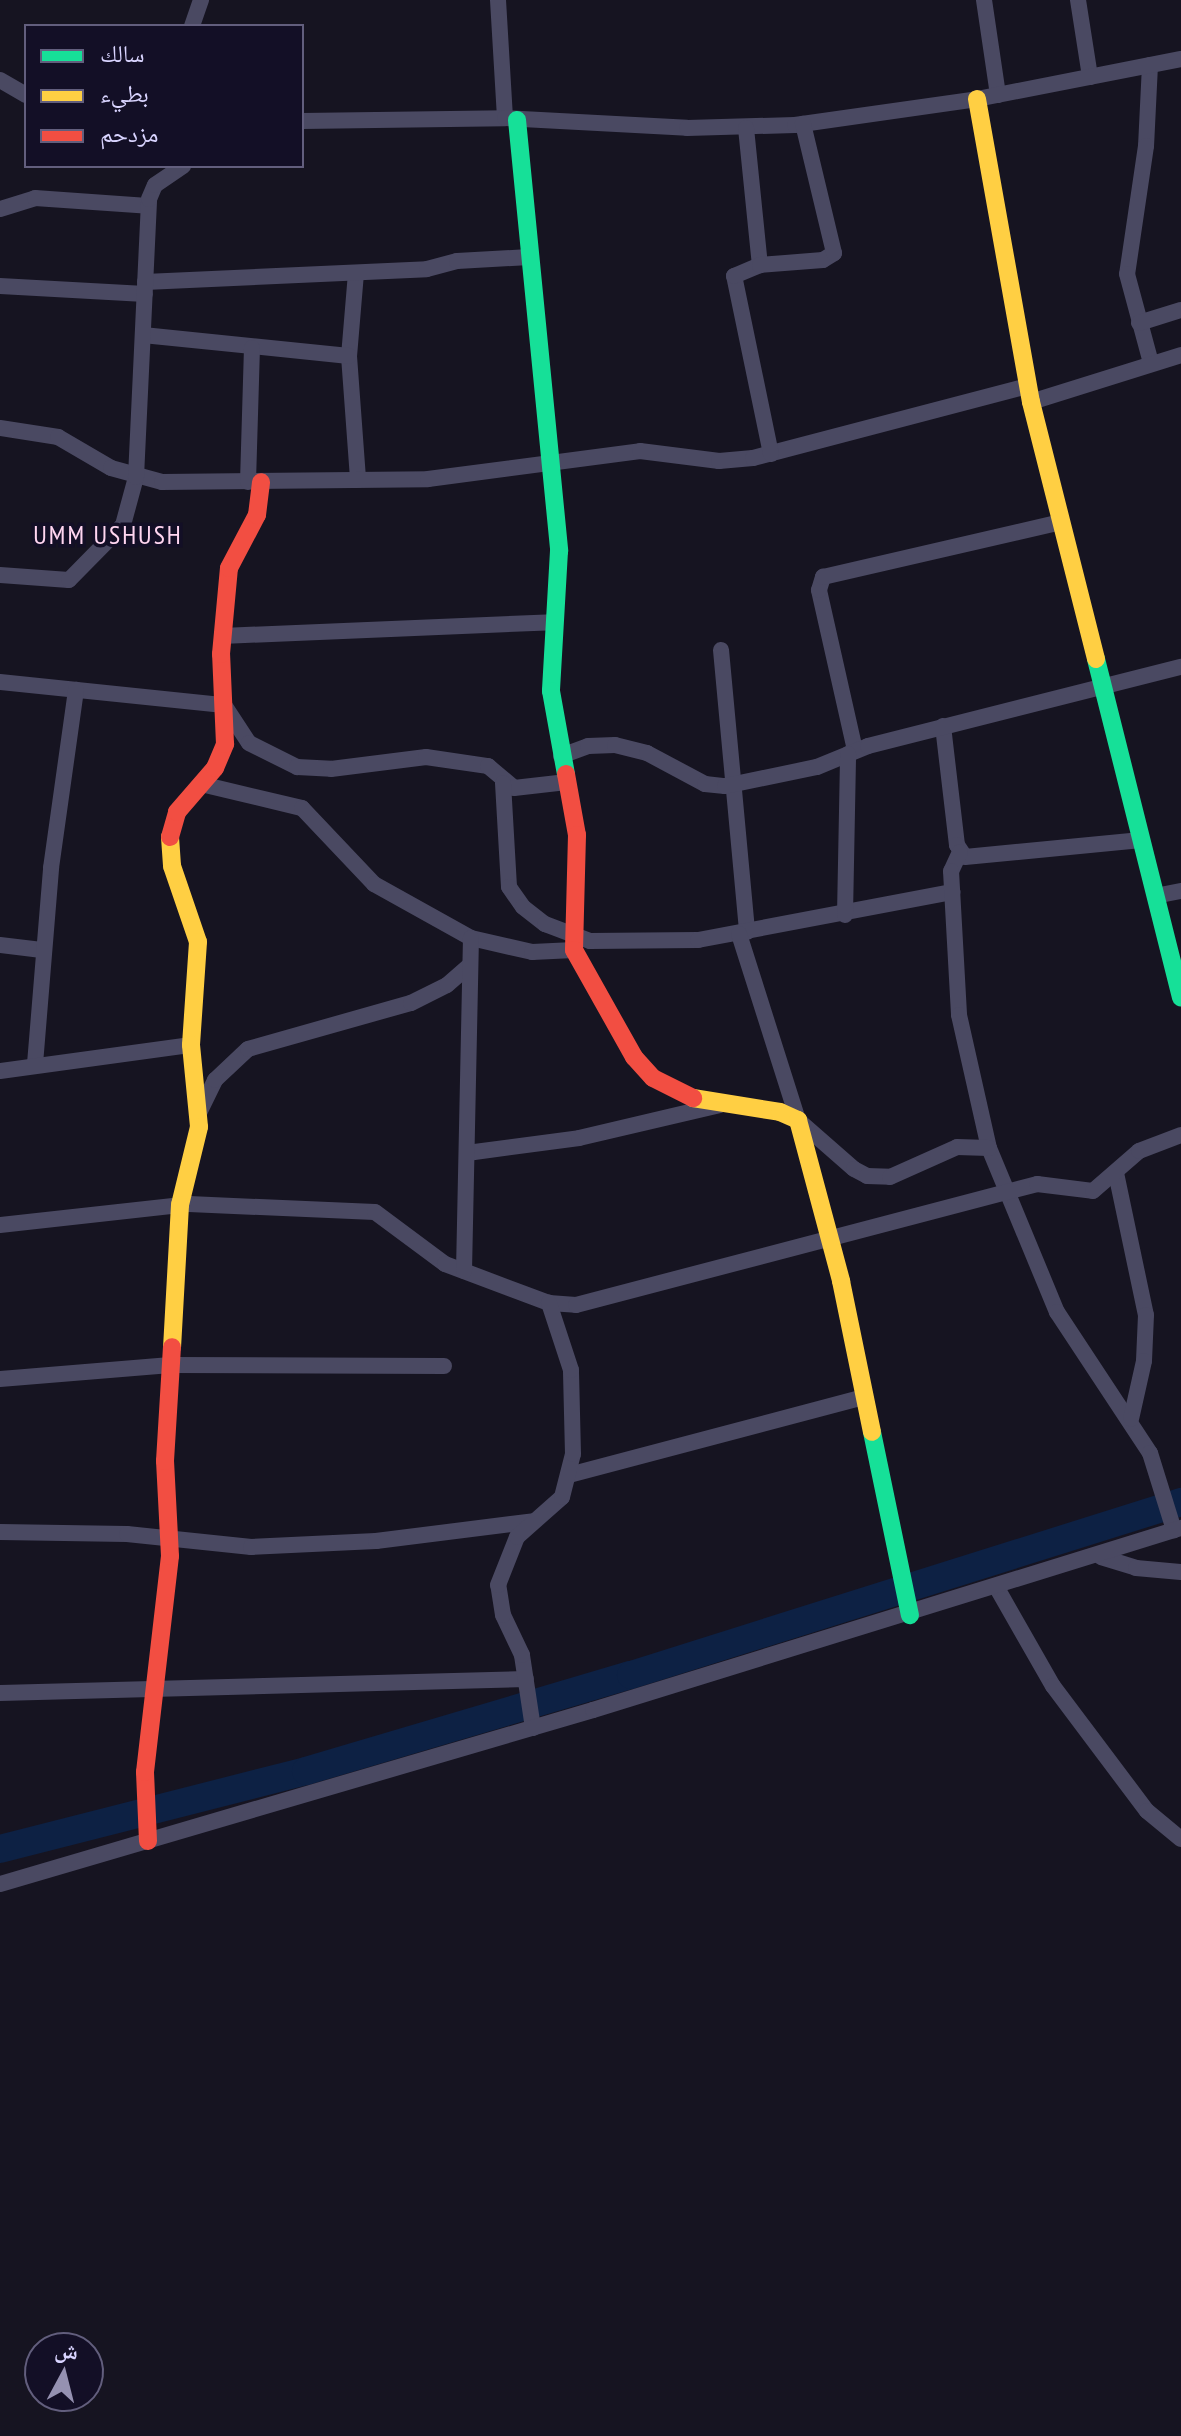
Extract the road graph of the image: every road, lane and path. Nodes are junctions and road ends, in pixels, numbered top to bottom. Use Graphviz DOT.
graph roads {
  1 [pos="201,0"];
  2 [pos="498,0"];
  3 [pos="984,0"];
  4 [pos="1078,0"];
  5 [pos="193,24"];
  6 [pos="1181,59"];
  7 [pos="1150,65"];
  8 [pos="1090,77"];
  9 [pos="0,80"];
  10 [pos="24,94"];
  11 [pos="998,95"];
  12 [pos="977,99"];
  13 [pos="511,119"];
  14 [pos="304,121"];
  15 [pos="803,124"];
  16 [pos="746,128"];
  17 [pos="180,168"];
  18 [pos="148,206"];
  19 [pos="0,209"];
  20 [pos="529,257"];
  21 [pos="760,265"];
  22 [pos="356,273"];
  23 [pos="0,286"];
  24 [pos="145,288"];
  25 [pos="1181,310"];
  26 [pos="1139,323"];
  27 [pos="143,335"];
  28 [pos="252,348"];
  29 [pos="1181,355"];
  30 [pos="349,356"];
  31 [pos="1151,363"];
  32 [pos="1030,394"];
  33 [pos="0,428"];
  34 [pos="771,454"];
  35 [pos="546,463"];
  36 [pos="136,477"];
  37 [pos="358,480"];
  38 [pos="254,482"];
  39 [pos="1062,522"];
  40 [pos="0,575"];
  41 [pos="553,622"];
  42 [pos="222,636"];
  43 [pos="721,650"];
  44 [pos="1181,667"];
  45 [pos="0,682"];
  46 [pos="1103,685"];
  47 [pos="76,690"];
  48 [pos="224,705"];
  49 [pos="943,726"];
  50 [pos="851,752"];
  51 [pos="561,756"];
  52 [pos="567,782"];
  53 [pos="503,783"];
  54 [pos="201,784"];
  55 [pos="732,785"];
  56 [pos="1141,840"];
  57 [pos="960,852"];
  58 [pos="1181,891"];
  59 [pos="953,892"];
  60 [pos="1155,896"];
  61 [pos="845,915"];
  62 [pos="743,933"];
  63 [pos="471,938"];
  64 [pos="574,943"];
  65 [pos="0,945"];
  66 [pos="42,950"];
  67 [pos="470,965"];
  68 [pos="1181,998"];
  69 [pos="191,1045"];
  70 [pos="35,1064"];
  71 [pos="0,1071"];
  72 [pos="724,1103"];
  73 [pos="198,1114"];
  74 [pos="798,1120"];
  75 [pos="1181,1135"];
  76 [pos="989,1148"];
  77 [pos="467,1153"];
  78 [pos="1116,1173"];
  79 [pos="1010,1194"];
  80 [pos="180,1205"];
  81 [pos="0,1225"];
  82 [pos="830,1238"];
  83 [pos="464,1271"];
  84 [pos="549,1303"];
  85 [pos="170,1365"];
  86 [pos="444,1366"];
  87 [pos="0,1379"];
  88 [pos="865,1397"];
  89 [pos="1131,1419"];
  90 [pos="569,1475"];
  91 [pos="534,1521"];
  92 [pos="1178,1529"];
  93 [pos="0,1532"];
  94 [pos="170,1538"];
  95 [pos="1101,1557"];
  96 [pos="1181,1572"];
  97 [pos="997,1588"];
  98 [pos="910,1615"];
  99 [pos="526,1679"];
  100 [pos="154,1687"];
  101 [pos="0,1693"];
  102 [pos="533,1728"];
  103 [pos="1181,1839"];
  104 [pos="148,1841"];
  105 [pos="0,1884"];
  1 -- 5 [label="street"];
  2 -- 13 [label="street"];
  3 -- 11 [label="street"];
  4 -- 8 [label="street"];
  6 -- 7 [label="street"];
  7 -- 8 [label="street"];
  7 -- 26 [label="street"];
  8 -- 11 [label="street"];
  9 -- 10 [label="street"];
  11 -- 12 [label="street"];
  12 -- 15 [label="street"];
  12 -- 32 [label="street"];
  13 -- 14 [label="street"];
  13 -- 16 [label="street"];
  13 -- 20 [label="street"];
  15 -- 16 [label="street"];
  15 -- 21 [label="street"];
  16 -- 21 [label="street"];
  17 -- 18 [label="street"];
  18 -- 19 [label="street"];
  18 -- 24 [label="street"];
  20 -- 22 [label="street"];
  20 -- 35 [label="street"];
  21 -- 34 [label="street"];
  22 -- 24 [label="street"];
  22 -- 30 [label="street"];
  23 -- 24 [label="street"];
  24 -- 27 [label="street"];
  25 -- 26 [label="street"];
  26 -- 31 [label="street"];
  27 -- 28 [label="street"];
  27 -- 36 [label="street"];
  28 -- 30 [label="street"];
  28 -- 38 [label="street"];
  29 -- 31 [label="street"];
  30 -- 37 [label="street"];
  31 -- 32 [label="street"];
  32 -- 34 [label="street"];
  32 -- 39 [label="street"];
  33 -- 36 [label="street"];
  34 -- 35 [label="street"];
  35 -- 37 [label="street"];
  35 -- 41 [label="street"];
  36 -- 38 [label="street"];
  36 -- 40 [label="street"];
  37 -- 38 [label="street"];
  38 -- 42 [label="street"];
  39 -- 46 [label="street"];
  39 -- 50 [label="street"];
  41 -- 42 [label="street"];
  41 -- 51 [label="street"];
  42 -- 48 [label="street"];
  43 -- 55 [label="street"];
  44 -- 46 [label="street"];
  45 -- 47 [label="street"];
  46 -- 49 [label="street"];
  46 -- 56 [label="street"];
  47 -- 48 [label="street"];
  47 -- 66 [label="street"];
  48 -- 53 [label="street"];
  48 -- 54 [label="street"];
  49 -- 50 [label="street"];
  49 -- 57 [label="street"];
  50 -- 55 [label="street"];
  50 -- 61 [label="street"];
  51 -- 52 [label="street"];
  51 -- 55 [label="street"];
  52 -- 53 [label="street"];
  52 -- 64 [label="street"];
  53 -- 64 [label="street"];
  54 -- 63 [label="street"];
  54 -- 69 [label="street"];
  55 -- 62 [label="street"];
  56 -- 57 [label="street"];
  56 -- 60 [label="street"];
  57 -- 59 [label="street"];
  58 -- 60 [label="street"];
  59 -- 61 [label="street"];
  59 -- 76 [label="street"];
  60 -- 68 [label="street"];
  61 -- 62 [label="street"];
  62 -- 64 [label="street"];
  62 -- 74 [label="street"];
  63 -- 64 [label="street"];
  63 -- 67 [label="street"];
  64 -- 72 [label="street"];
  65 -- 66 [label="street"];
  66 -- 70 [label="street"];
  67 -- 73 [label="street"];
  67 -- 77 [label="street"];
  69 -- 70 [label="street"];
  69 -- 73 [label="street"];
  70 -- 71 [label="street"];
  72 -- 74 [label="street"];
  72 -- 77 [label="street"];
  73 -- 80 [label="street"];
  74 -- 76 [label="street"];
  74 -- 82 [label="street"];
  75 -- 78 [label="street"];
  76 -- 79 [label="street"];
  77 -- 83 [label="street"];
  78 -- 79 [label="street"];
  78 -- 89 [label="street"];
  79 -- 82 [label="street"];
  79 -- 89 [label="street"];
  80 -- 81 [label="street"];
  80 -- 83 [label="street"];
  80 -- 85 [label="street"];
  82 -- 84 [label="street"];
  82 -- 88 [label="street"];
  83 -- 84 [label="street"];
  84 -- 90 [label="street"];
  85 -- 86 [label="street"];
  85 -- 87 [label="street"];
  85 -- 94 [label="street"];
  88 -- 90 [label="street"];
  88 -- 98 [label="street"];
  89 -- 92 [label="street"];
  90 -- 91 [label="street"];
  91 -- 94 [label="street"];
  91 -- 99 [label="street"];
  92 -- 95 [label="street"];
  93 -- 94 [label="street"];
  94 -- 100 [label="street"];
  95 -- 96 [label="street"];
  95 -- 97 [label="street"];
  97 -- 98 [label="street"];
  97 -- 103 [label="street"];
  98 -- 102 [label="street"];
  99 -- 100 [label="street"];
  99 -- 102 [label="street"];
  100 -- 101 [label="street"];
  100 -- 104 [label="street"];
  102 -- 104 [label="street"];
  104 -- 105 [label="street"];
}
